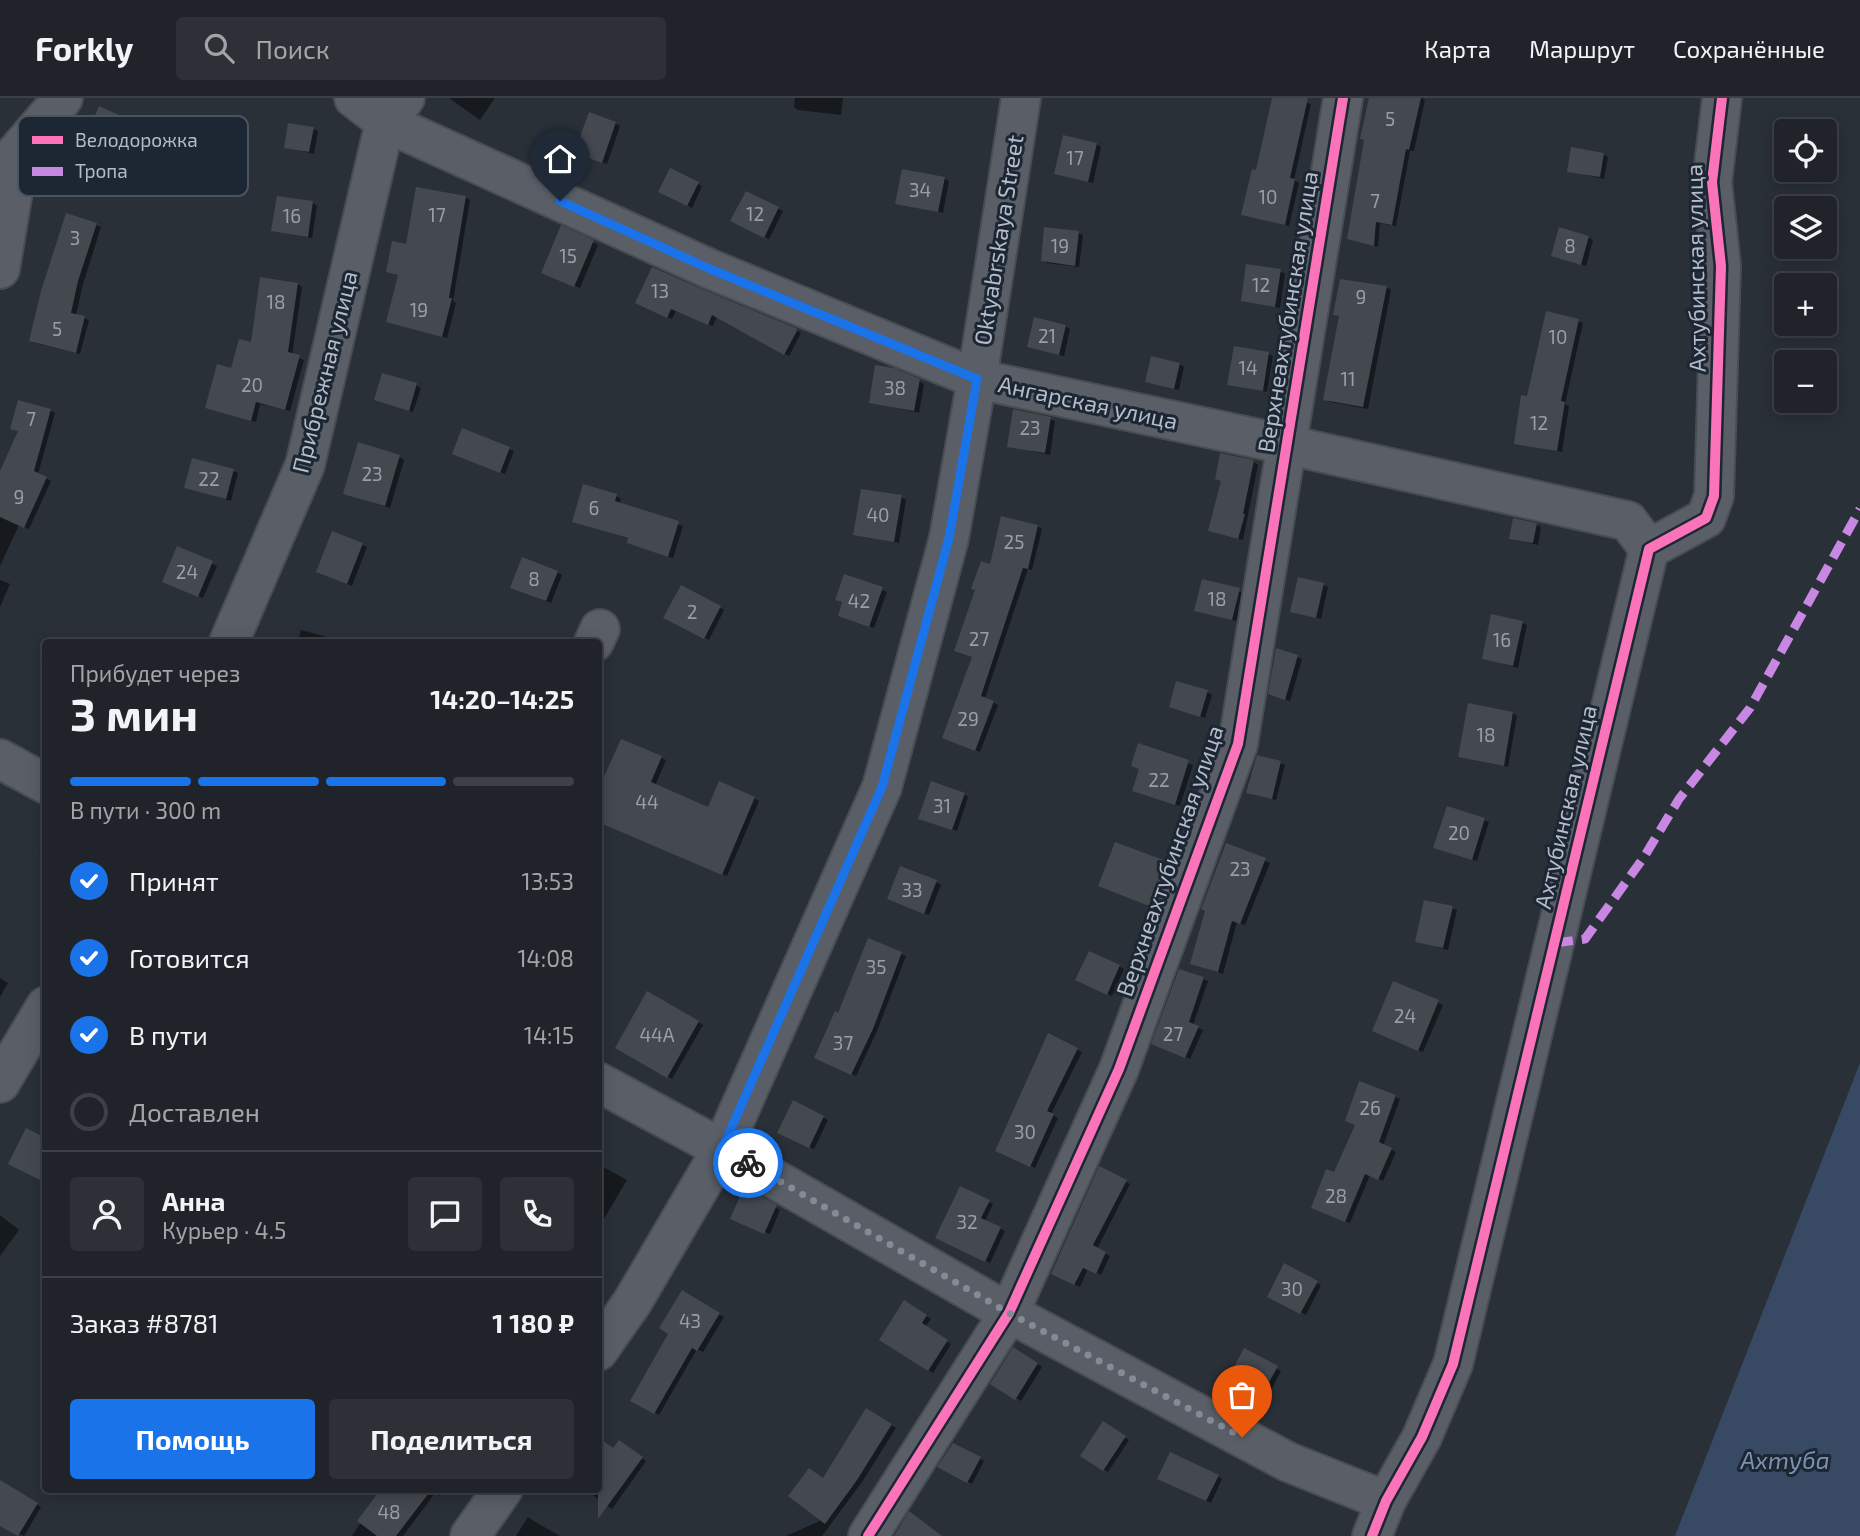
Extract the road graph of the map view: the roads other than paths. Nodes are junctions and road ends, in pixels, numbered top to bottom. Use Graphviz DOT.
graph roads {
  1 [pos="63,98"];
  2 [pos="354,98"];
  3 [pos="1020,98"];
  4 [pos="1343,98"];
  5 [pos="1721,98"];
  6 [pos="395,110"];
  7 [pos="48,116"];
  8 [pos="10,161"];
  9 [pos="0,269"];
  10 [pos="977,379"];
  11 [pos="1288,445"];
  12 [pos="1649,549"];
  13 [pos="230,639"];
  14 [pos="0,759"];
  15 [pos="42,782"];
  16 [pos="42,1013"];
  17 [pos="0,1083"];
  18 [pos="602,1084"];
  19 [pos="722,1149"];
  20 [pos="1009,1313"];
  21 [pos="602,1345"];
  22 [pos="500,1493"];
  23 [pos="1386,1501"];
  24 [pos="470,1536"];
  25 [pos="868,1536"];
  26 [pos="1372,1536"];
  1 -- 7 [label="street"];
  2 -- 6 [label="street, Ангарская улица"];
  3 -- 10 [label="street, Oktyabrskaya Street"];
  4 -- 11 [label="street, Верхнеахтубинская улица"];
  5 -- 12 [label="street, Ахтубинская улица"];
  6 -- 10 [label="street, Ангарская улица"];
  6 -- 13 [label="street, Прибрежная улица"];
  8 -- 9 [label="street"];
  10 -- 11 [label="street, Ангарская улица"];
  10 -- 19 [label="street, Oktyabrskaya Street"];
  11 -- 12 [label="street, Ангарская улица"];
  11 -- 20 [label="street, Верхнеахтубинская улица"];
  12 -- 23 [label="street, Ахтубинская улица"];
  14 -- 15 [label="street"];
  16 -- 17 [label="street"];
  18 -- 19 [label="street"];
  19 -- 20 [label="street"];
  19 -- 21 [label="street, Oktyabrskaya Street"];
  20 -- 23 [label="street"];
  20 -- 25 [label="street, Верхнеахтубинская улица"];
  22 -- 24 [label="street"];
  23 -- 26 [label="street, Ахтубинская улица"];
}
